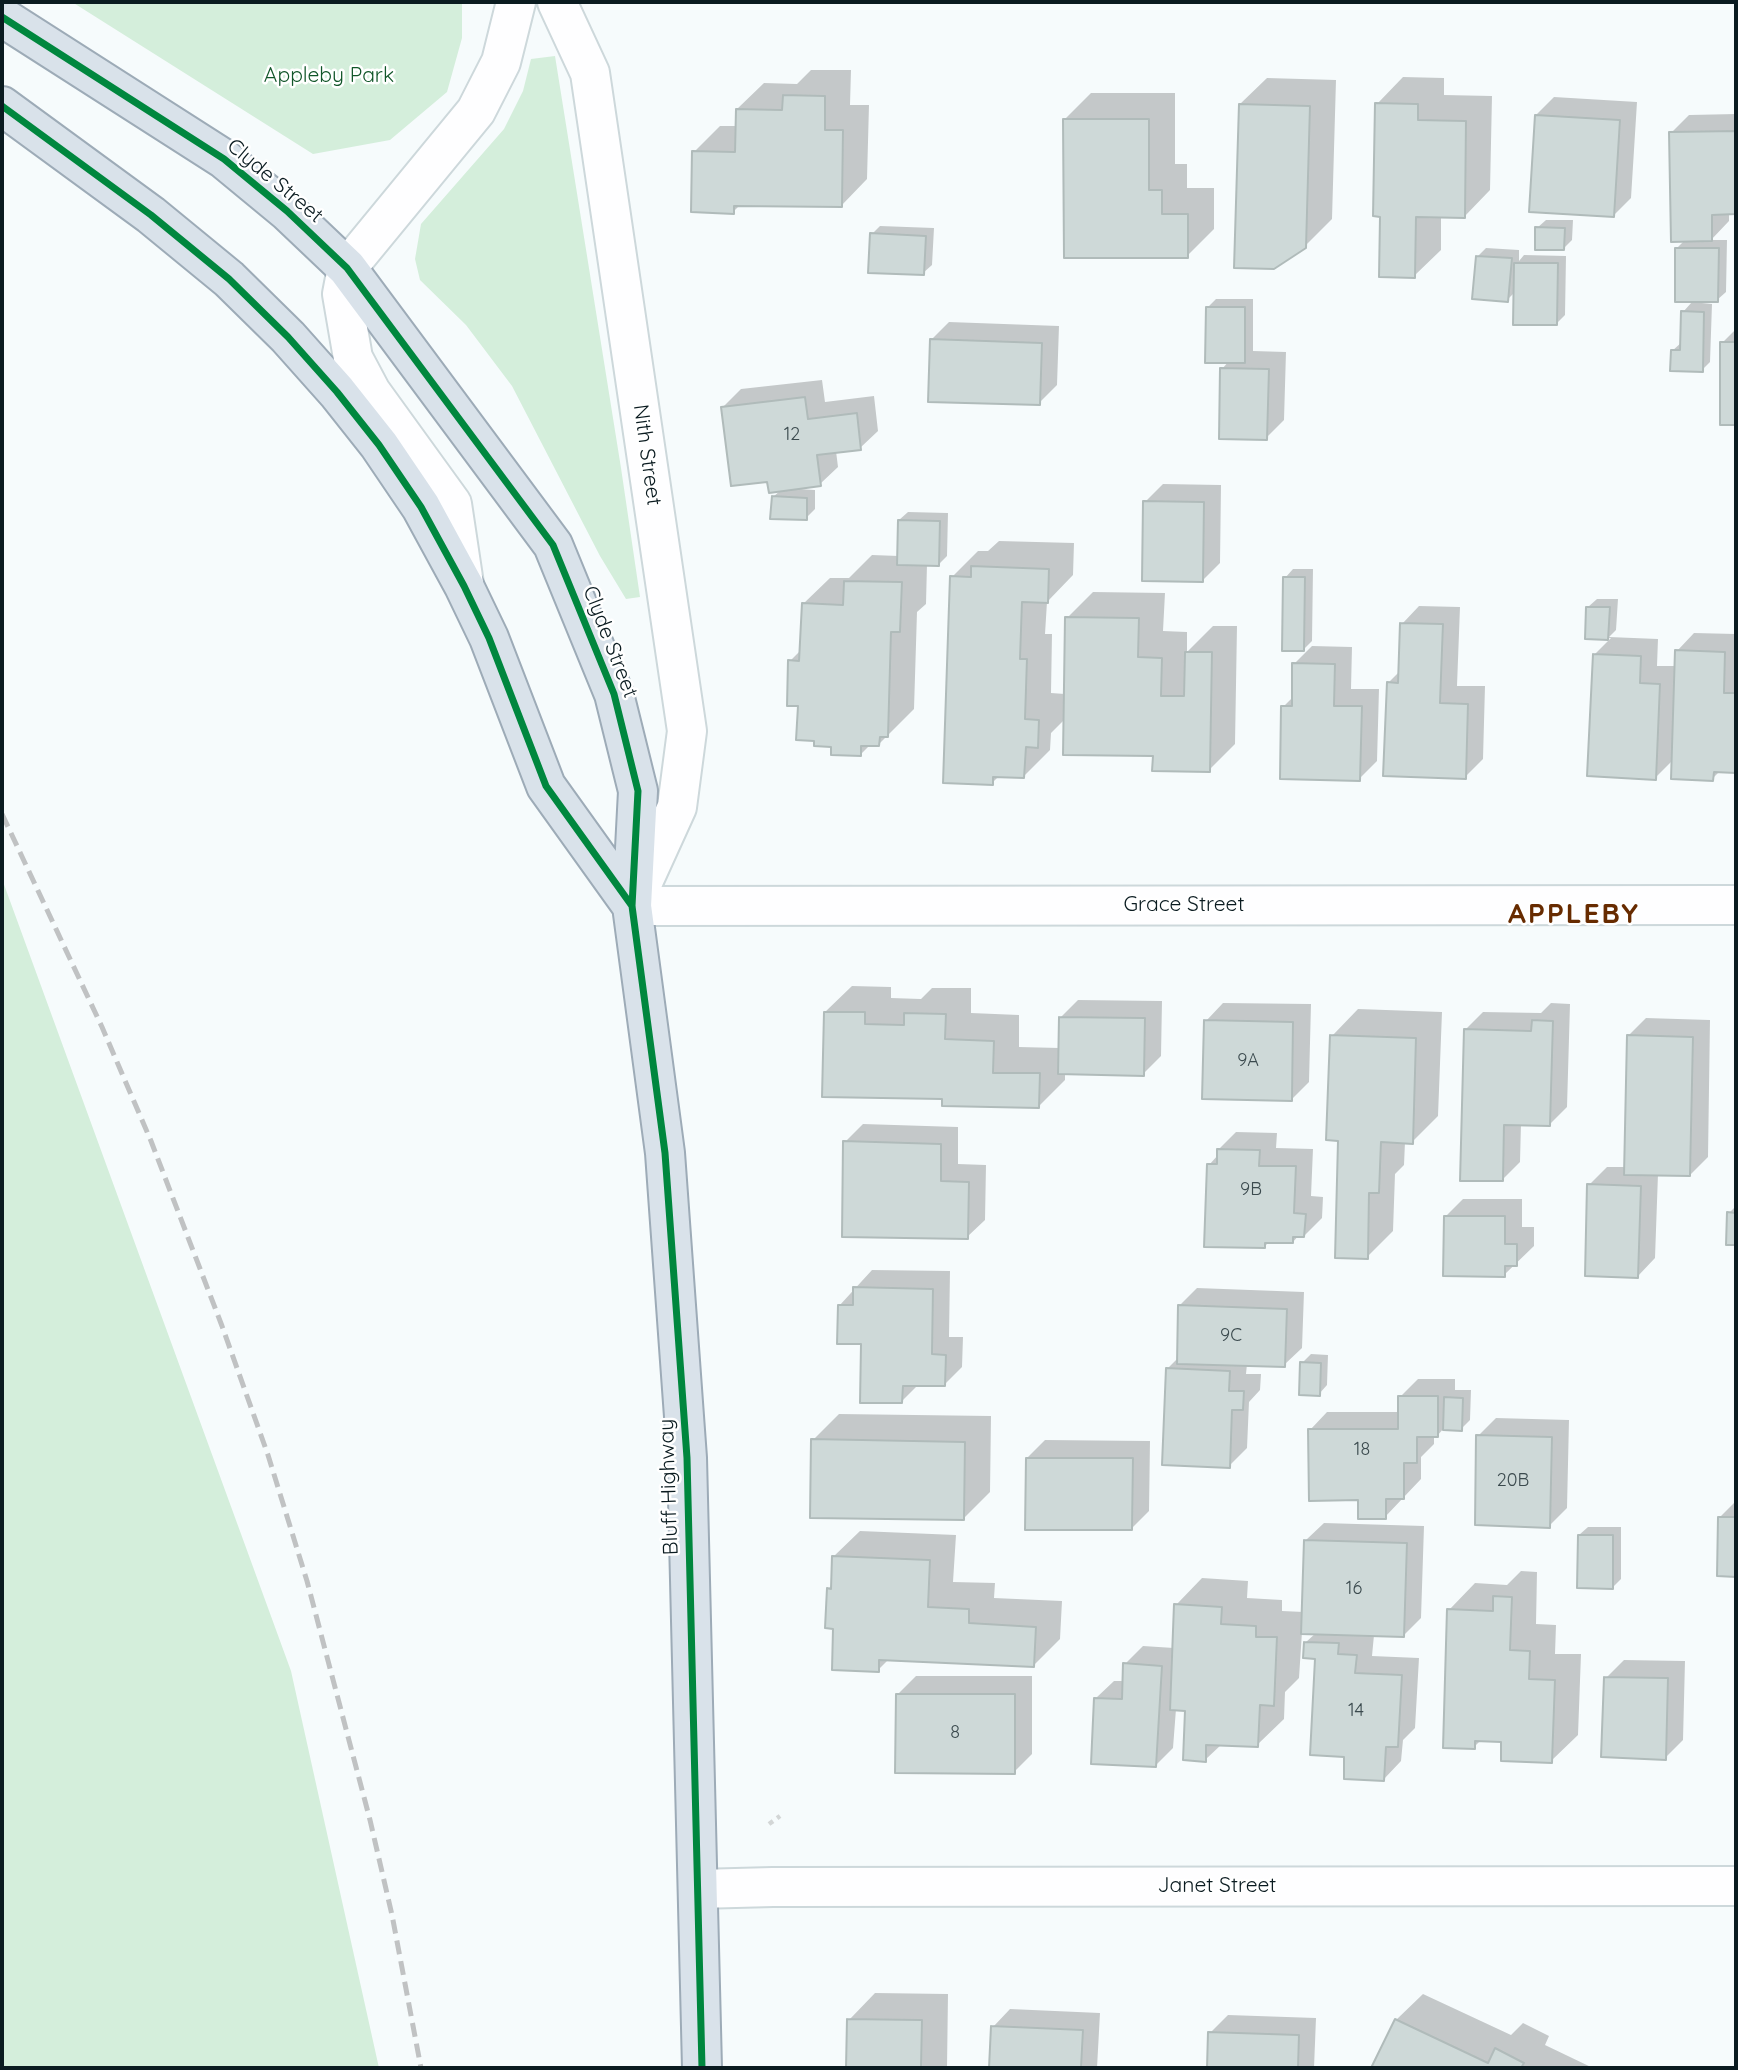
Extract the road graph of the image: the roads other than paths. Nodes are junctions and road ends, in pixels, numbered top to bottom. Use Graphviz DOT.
graph roads {
  1 [pos="516,2"];
  2 [pos="557,2"];
  3 [pos="2,17"];
  4 [pos="2,106"];
  5 [pos="347,268"];
  6 [pos="464,586"];
  7 [pos="1736,905"];
  8 [pos="632,906"];
  9 [pos="1736,1886"];
  10 [pos="698,1889"];
  11 [pos="702,2068"];
  1 -- 5 [label="street"];
  2 -- 8 [label="street, Nith Street"];
  3 -- 5 [label="highway, Clyde Street"];
  4 -- 6 [label="highway"];
  5 -- 6 [label="street"];
  5 -- 8 [label="highway, Clyde Street"];
  6 -- 8 [label="highway"];
  7 -- 8 [label="street, Grace Street"];
  8 -- 10 [label="highway, Bluff Highway"];
  9 -- 10 [label="street, Janet Street"];
  10 -- 11 [label="highway, Bluff Highway"];
}
